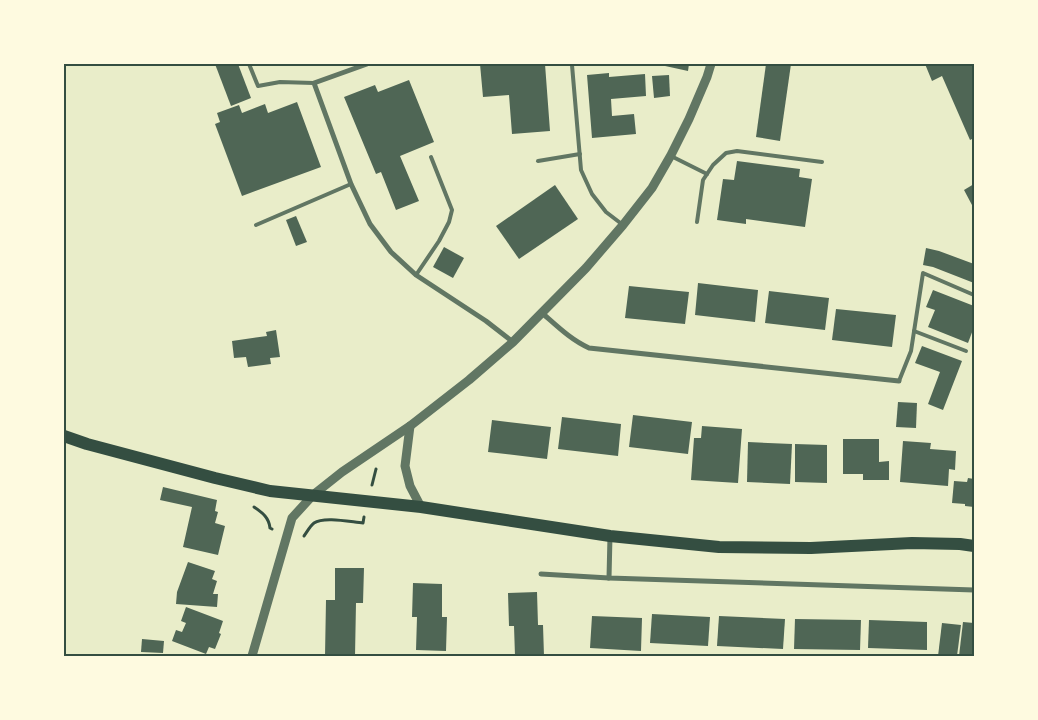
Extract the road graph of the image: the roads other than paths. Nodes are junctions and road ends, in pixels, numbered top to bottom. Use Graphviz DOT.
graph roads {
  1 [pos="250,64"];
  2 [pos="367,64"];
  3 [pos="711,64"];
  4 [pos="572,65"];
  5 [pos="314,83"];
  6 [pos="580,154"];
  7 [pos="671,155"];
  8 [pos="431,157"];
  9 [pos="538,161"];
  10 [pos="822,162"];
  11 [pos="707,174"];
  12 [pos="351,184"];
  13 [pos="697,222"];
  14 [pos="256,225"];
  15 [pos="623,225"];
  16 [pos="416,275"];
  17 [pos="974,295"];
  18 [pos="542,313"];
  19 [pos="914,331"];
  20 [pos="513,342"];
  21 [pos="966,351"];
  22 [pos="899,381"];
  23 [pos="410,426"];
  24 [pos="64,436"];
  25 [pos="313,495"];
  26 [pos="421,507"];
  27 [pos="610,536"];
  28 [pos="974,546"];
  29 [pos="541,574"];
  30 [pos="608,578"];
  31 [pos="974,590"];
  32 [pos="252,656"];
  1 -- 5 [label="lane"];
  2 -- 5 [label="street"];
  3 -- 7 [label="street"];
  4 -- 6 [label="lane"];
  5 -- 12 [label="street"];
  6 -- 9 [label="lane"];
  6 -- 15 [label="lane"];
  7 -- 11 [label="lane"];
  7 -- 15 [label="street"];
  8 -- 16 [label="lane"];
  10 -- 11 [label="lane"];
  11 -- 13 [label="lane"];
  12 -- 14 [label="lane"];
  12 -- 16 [label="street"];
  15 -- 18 [label="street"];
  16 -- 20 [label="street"];
  17 -- 19 [label="lane"];
  18 -- 20 [label="street"];
  18 -- 22 [label="street"];
  19 -- 21 [label="lane"];
  19 -- 22 [label="lane"];
  20 -- 23 [label="street"];
  23 -- 25 [label="street"];
  23 -- 26 [label="street"];
  24 -- 25 [label="main road"];
  25 -- 26 [label="main road"];
  25 -- 32 [label="street"];
  26 -- 27 [label="main road"];
  27 -- 28 [label="main road"];
  27 -- 30 [label="street"];
  29 -- 30 [label="street"];
  30 -- 31 [label="street"];
}
